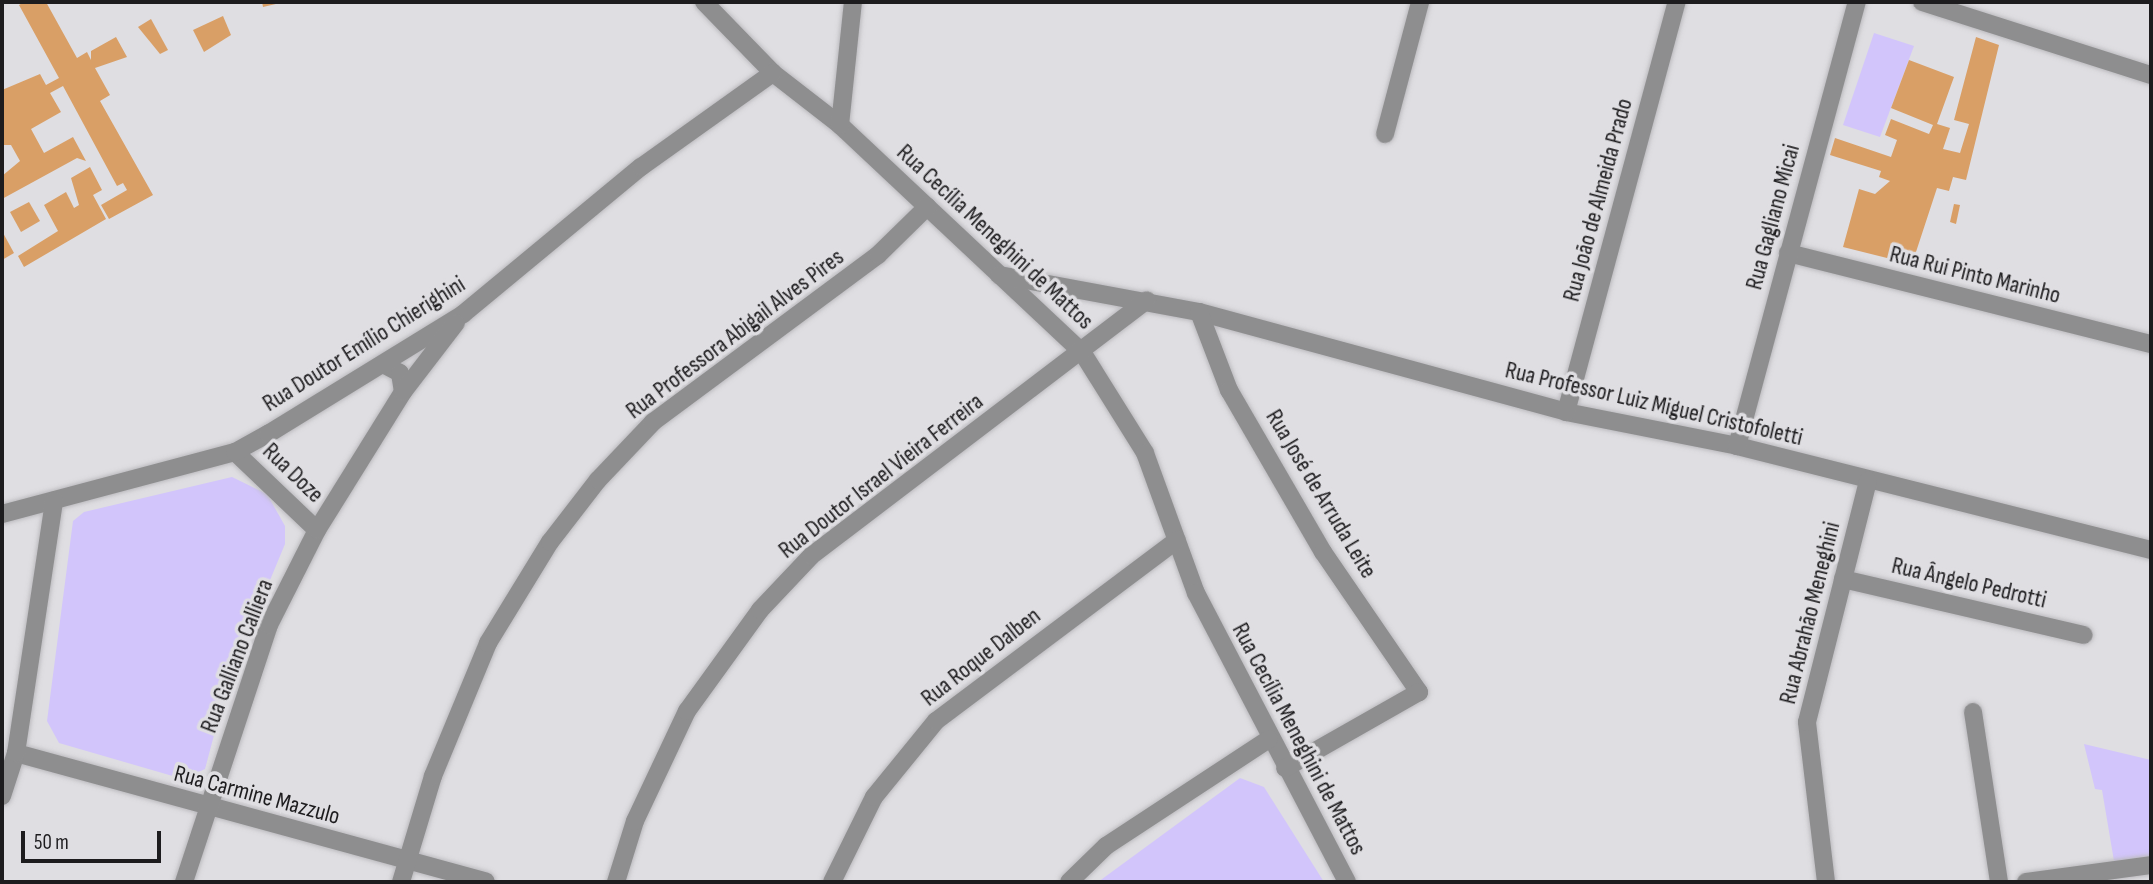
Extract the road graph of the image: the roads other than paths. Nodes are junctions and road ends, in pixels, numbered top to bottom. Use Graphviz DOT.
graph roads {
  1 [pos="704,2"];
  2 [pos="853,2"];
  3 [pos="1420,2"];
  4 [pos="1677,2"];
  5 [pos="1857,2"];
  6 [pos="1922,2"];
  7 [pos="773,73"];
  8 [pos="2151,75"];
  9 [pos="840,125"];
  10 [pos="1385,134"];
  11 [pos="928,207"];
  12 [pos="1788,254"];
  13 [pos="999,275"];
  14 [pos="1147,300"];
  15 [pos="1199,312"];
  16 [pos="463,314"];
  17 [pos="2151,344"];
  18 [pos="1082,352"];
  19 [pos="383,363"];
  20 [pos="403,392"];
  21 [pos="1566,412"];
  22 [pos="1737,446"];
  23 [pos="235,452"];
  24 [pos="1868,481"];
  25 [pos="54,501"];
  26 [pos="2,514"];
  27 [pos="317,530"];
  28 [pos="1177,540"];
  29 [pos="2151,550"];
  30 [pos="1843,579"];
  31 [pos="2084,635"];
  32 [pos="1973,712"];
  33 [pos="1269,739"];
  34 [pos="16,754"];
  35 [pos="1285,768"];
  36 [pos="2,796"];
  37 [pos="207,807"];
  38 [pos="408,862"];
  39 [pos="2151,865"];
  40 [pos="184,882"];
  41 [pos="401,882"];
  42 [pos="486,882"];
  43 [pos="616,882"];
  44 [pos="832,882"];
  45 [pos="1069,882"];
  46 [pos="1347,882"];
  47 [pos="1826,882"];
  48 [pos="1999,882"];
  49 [pos="2026,882"];
  1 -- 7 [label="street, Rua Cecília Meneghini de Mattos"];
  2 -- 9 [label="street"];
  3 -- 10 [label="street"];
  4 -- 21 [label="street, Rua João de Almeida Prado"];
  5 -- 12 [label="street, Rua Gagliano Micai"];
  6 -- 8 [label="street"];
  7 -- 9 [label="street, Rua Cecília Meneghini de Mattos"];
  7 -- 16 [label="street, Rua Doutor Emílio Chierighini"];
  9 -- 11 [label="street, Rua Cecília Meneghini de Mattos"];
  11 -- 13 [label="street, Rua Cecília Meneghini de Mattos"];
  11 -- 38 [label="street, Rua Professora Abigail Alves Pires"];
  12 -- 17 [label="street, Rua Rui Pinto Marinho"];
  12 -- 22 [label="street, Rua Gagliano Micai"];
  13 -- 14 [label="street, Rua Professor Luiz Miguel Cristofoletti"];
  13 -- 18 [label="street, Rua Cecília Meneghini de Mattos"];
  14 -- 15 [label="street, Rua Professor Luiz Miguel Cristofoletti"];
  14 -- 18 [label="street"];
  15 -- 21 [label="street, Rua Professor Luiz Miguel Cristofoletti"];
  15 -- 35 [label="street, Rua José de Arruda Leite"];
  16 -- 19 [label="street, Rua Doutor Emílio Chierighini"];
  16 -- 20 [label="street, Rua Galliano Calliera"];
  18 -- 28 [label="street, Rua Cecília Meneghini de Mattos"];
  18 -- 43 [label="street, Rua Doutor Israel Vieira Ferreira"];
  19 -- 20 [label="street"];
  19 -- 23 [label="street, Rua Doutor Emílio Chierighini"];
  20 -- 27 [label="street, Rua Galliano Calliera"];
  21 -- 22 [label="street, Rua Professor Luiz Miguel Cristofoletti"];
  22 -- 24 [label="street, Rua Professor Luiz Miguel Cristofoletti"];
  23 -- 25 [label="street, Rua Doutor Emílio Chierighini"];
  23 -- 27 [label="street, Rua Doze"];
  24 -- 29 [label="street, Rua Professor Luiz Miguel Cristofoletti"];
  24 -- 30 [label="street, Rua Abrahão Meneghini"];
  25 -- 26 [label="street, Rua Doutor Emílio Chierighini"];
  25 -- 34 [label="street"];
  27 -- 37 [label="street, Rua Galliano Calliera"];
  28 -- 33 [label="street, Rua Cecília Meneghini de Mattos"];
  28 -- 44 [label="street, Rua Roque Dalben"];
  30 -- 31 [label="street, Rua Ângelo Pedrotti"];
  30 -- 47 [label="street, Rua Abrahão Meneghini"];
  32 -- 48 [label="street"];
  33 -- 35 [label="street, Rua Cecília Meneghini de Mattos"];
  33 -- 45 [label="street"];
  34 -- 36 [label="street"];
  34 -- 37 [label="street, Rua Carmine Mazzulo"];
  35 -- 46 [label="street, Rua Cecília Meneghini de Mattos"];
  37 -- 38 [label="street, Rua Carmine Mazzulo"];
  37 -- 40 [label="street, Rua Galliano Calliera"];
  38 -- 41 [label="street, Rua Professora Abigail Alves Pires"];
  38 -- 42 [label="street, Rua Carmine Mazzulo"];
  39 -- 49 [label="street"];
}
